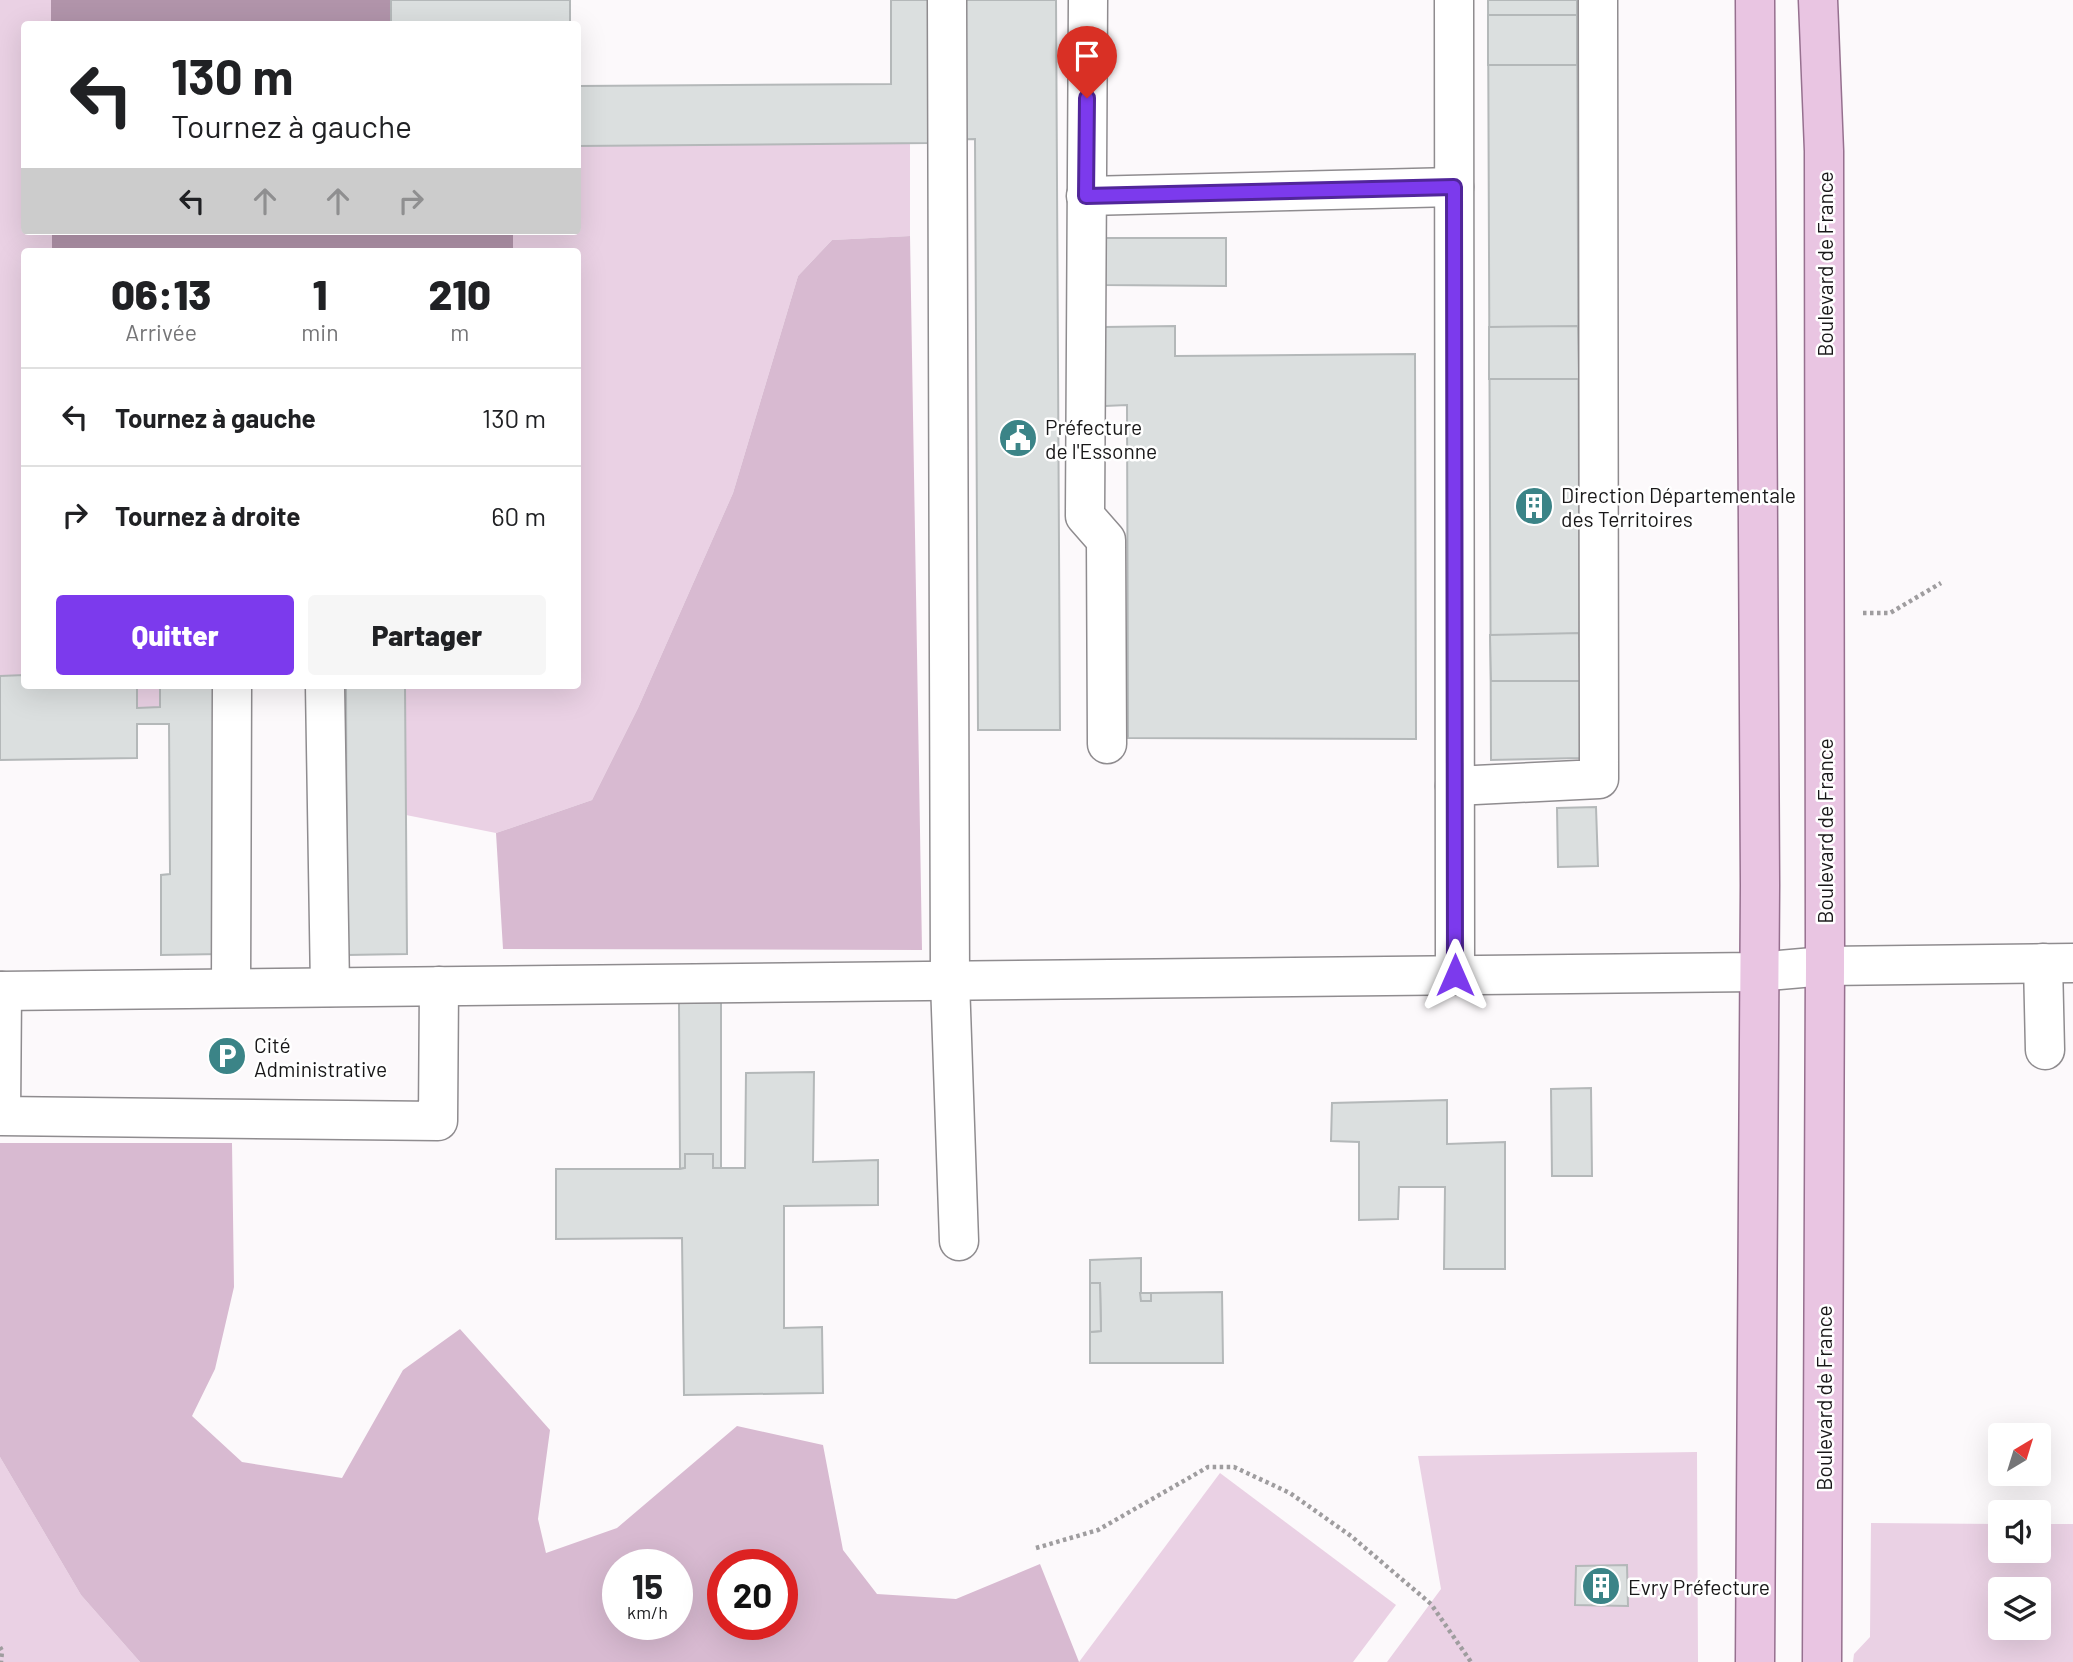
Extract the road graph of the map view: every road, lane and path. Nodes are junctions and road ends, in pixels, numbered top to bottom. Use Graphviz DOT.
graph roads {
  1 [pos="947,0"];
  2 [pos="1088,0"];
  3 [pos="1454,0"];
  4 [pos="1598,0"];
  5 [pos="1755,0"];
  6 [pos="1818,0"];
  7 [pos="1454,187"];
  8 [pos="1086,196"];
  9 [pos="1941,583"];
  10 [pos="1863,613"];
  11 [pos="232,689"];
  12 [pos="325,689"];
  13 [pos="1107,744"];
  14 [pos="1455,786"];
  15 [pos="2058,963"];
  16 [pos="1825,966"];
  17 [pos="1758,972"];
  18 [pos="1455,975"];
  19 [pos="950,981"];
  20 [pos="439,986"];
  21 [pos="330,987"];
  22 [pos="231,988"];
  23 [pos="1,991"];
  24 [pos="2045,1050"];
  25 [pos="959,1241"];
  26 [pos="1035,1548"];
  27 [pos="0,1647"];
  28 [pos="1,1662"];
  29 [pos="1471,1662"];
  30 [pos="1755,1662"];
  31 [pos="1822,1662"];
  1 -- 19 [label="lane"];
  2 -- 8 [label="lane"];
  3 -- 7 [label="lane"];
  4 -- 14 [label="lane"];
  5 -- 17 [label="main road"];
  6 -- 16 [label="main road, Boulevard de France"];
  7 -- 8 [label="lane"];
  7 -- 14 [label="lane"];
  8 -- 13 [label="lane"];
  9 -- 10 [label="path"];
  11 -- 22 [label="lane"];
  12 -- 21 [label="lane"];
  14 -- 18 [label="lane"];
  15 -- 16 [label="lane"];
  15 -- 24 [label="lane"];
  16 -- 17 [label="lane"];
  16 -- 31 [label="main road, Boulevard de France"];
  17 -- 18 [label="lane"];
  17 -- 30 [label="main road"];
  18 -- 19 [label="lane"];
  19 -- 20 [label="lane"];
  19 -- 25 [label="lane"];
  20 -- 21 [label="lane"];
  20 -- 23 [label="lane"];
  21 -- 22 [label="lane"];
  22 -- 23 [label="lane"];
  26 -- 29 [label="path"];
  27 -- 28 [label="path"];
}
